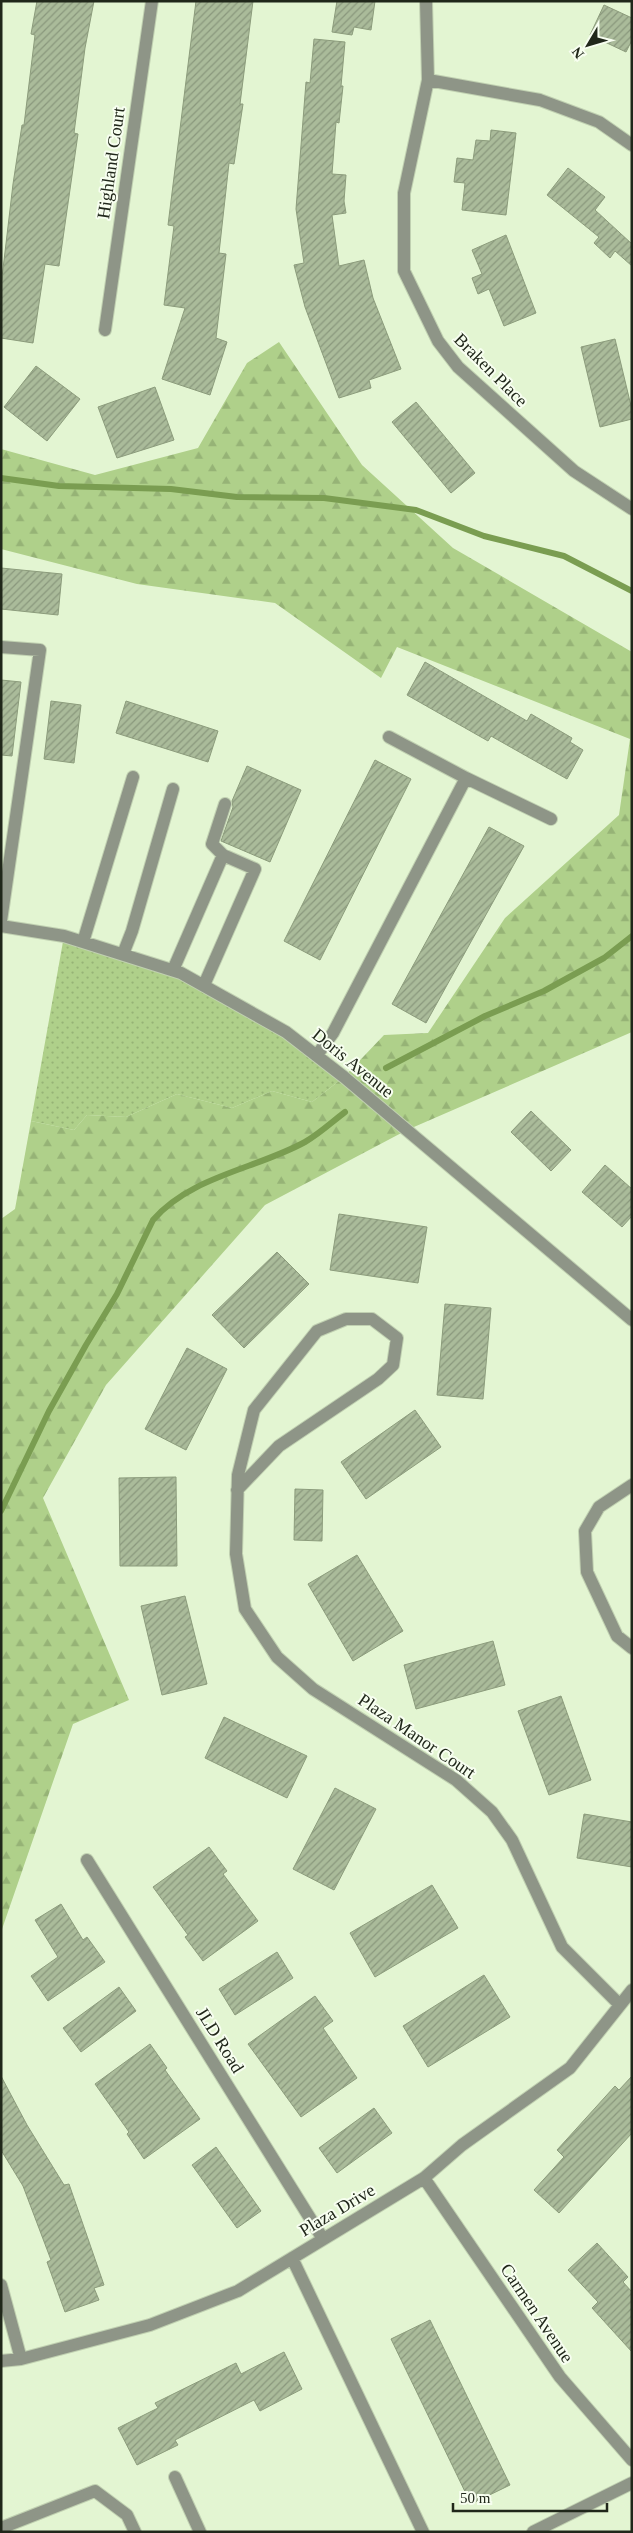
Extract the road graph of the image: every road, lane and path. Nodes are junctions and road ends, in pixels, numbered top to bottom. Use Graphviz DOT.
graph roads {
  1 [pos="152,1"];
  2 [pos="426,1"];
  3 [pos="428,80"];
  4 [pos="632,145"];
  5 [pos="105,330"];
  6 [pos="632,509"];
  7 [pos="1,647"];
  8 [pos="389,736"];
  9 [pos="133,776"];
  10 [pos="466,778"];
  11 [pos="173,789"];
  12 [pos="225,804"];
  13 [pos="551,820"];
  14 [pos="223,855"];
  15 [pos="1,922"];
  16 [pos="1,926"];
  17 [pos="83,942"];
  18 [pos="123,954"];
  19 [pos="173,970"];
  20 [pos="204,985"];
  21 [pos="317,1055"];
  22 [pos="632,1320"];
  23 [pos="632,1485"];
  24 [pos="237,1490"];
  25 [pos="632,1648"];
  26 [pos="87,1860"];
  27 [pos="632,1990"];
  28 [pos="619,2004"];
  29 [pos="424,2178"];
  30 [pos="323,2239"];
  31 [pos="292,2258"];
  32 [pos="1,2285"];
  33 [pos="21,2359"];
  34 [pos="1,2361"];
  35 [pos="632,2460"];
  36 [pos="175,2477"];
  37 [pos="632,2483"];
  38 [pos="1,2528"];
  39 [pos="135,2532"];
  40 [pos="200,2532"];
  41 [pos="423,2532"];
  42 [pos="533,2532"];
  1 -- 5 [label="street, Highland Court"];
  2 -- 3 [label="street, Braken Place"];
  3 -- 4 [label="street"];
  3 -- 6 [label="street, Braken Place"];
  7 -- 15 [label="street"];
  8 -- 10 [label="street"];
  9 -- 17 [label="street"];
  10 -- 13 [label="street"];
  10 -- 21 [label="street"];
  11 -- 18 [label="street"];
  12 -- 14 [label="street"];
  14 -- 19 [label="street"];
  14 -- 20 [label="street"];
  16 -- 17 [label="street, Doris Avenue"];
  17 -- 18 [label="street, Doris Avenue"];
  18 -- 19 [label="street, Doris Avenue"];
  19 -- 20 [label="street, Doris Avenue"];
  20 -- 21 [label="street, Doris Avenue"];
  21 -- 22 [label="street, Doris Avenue"];
  23 -- 25 [label="street"];
  24 -- 24 [label="street, Plaza Manor Court"];
  24 -- 28 [label="street, Plaza Manor Court"];
  26 -- 30 [label="street, JLD Road"];
  27 -- 28 [label="street, Plaza Drive"];
  28 -- 29 [label="street, Plaza Drive"];
  29 -- 30 [label="street, Plaza Drive"];
  29 -- 35 [label="street, Carmen Avenue"];
  30 -- 31 [label="street, Plaza Drive"];
  31 -- 33 [label="street, Plaza Drive"];
  31 -- 41 [label="street"];
  32 -- 33 [label="street"];
  33 -- 34 [label="street, Plaza Drive"];
  36 -- 40 [label="street"];
  37 -- 42 [label="street"];
  38 -- 39 [label="street"];
}
